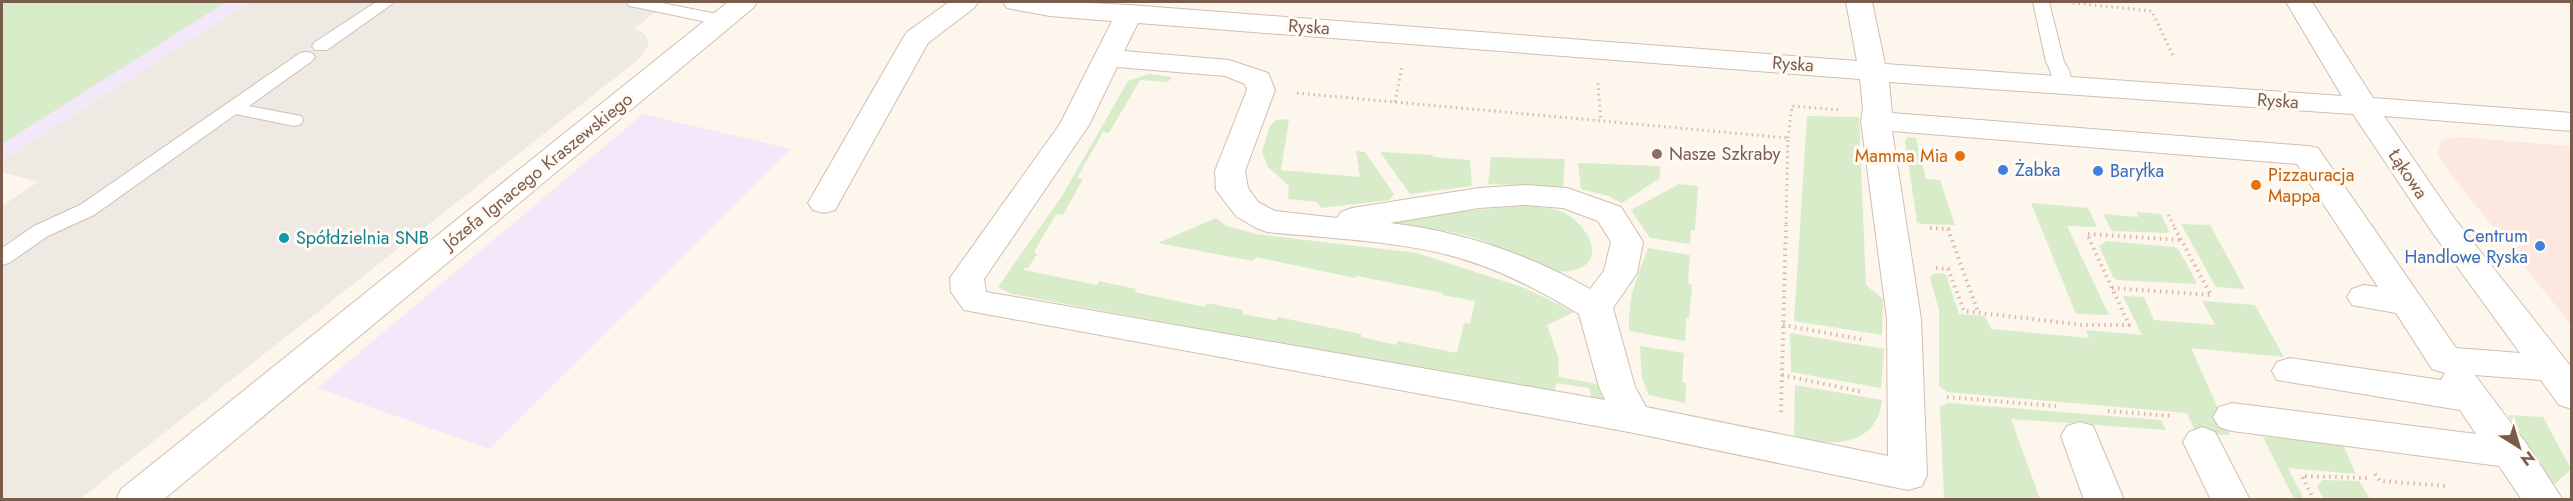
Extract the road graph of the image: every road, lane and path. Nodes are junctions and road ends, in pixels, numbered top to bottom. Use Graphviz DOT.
graph roads {
  1 [pos="387,2"];
  2 [pos="635,2"];
  3 [pos="964,2"];
  4 [pos="1016,2"];
  5 [pos="1859,2"];
  6 [pos="2041,2"];
  7 [pos="2299,2"];
  8 [pos="2068,3"];
  9 [pos="733,11"];
  10 [pos="1130,13"];
  11 [pos="1108,58"];
  12 [pos="2163,58"];
  13 [pos="2174,58"];
  14 [pos="2180,59"];
  15 [pos="1403,61"];
  16 [pos="1872,71"];
  17 [pos="1598,81"];
  18 [pos="2064,86"];
  19 [pos="1395,102"];
  20 [pos="2365,106"];
  21 [pos="232,108"];
  22 [pos="1877,117"];
  23 [pos="294,120"];
  24 [pos="1601,121"];
  25 [pos="2571,122"];
  26 [pos="1788,138"];
  27 [pos="824,203"];
  28 [pos="2168,215"];
  29 [pos="1306,226"];
  30 [pos="1948,229"];
  31 [pos="2181,240"];
  32 [pos="2,258"];
  33 [pos="1948,269"];
  34 [pos="2112,288"];
  35 [pos="2364,297"];
  36 [pos="2406,303"];
  37 [pos="1595,307"];
  38 [pos="1978,312"];
  39 [pos="1783,325"];
  40 [pos="1905,347"];
  41 [pos="2445,360"];
  42 [pos="2551,368"];
  43 [pos="2290,372"];
  44 [pos="1782,375"];
  45 [pos="2571,395"];
  46 [pos="1905,396"];
  47 [pos="2471,398"];
  48 [pos="2232,417"];
  49 [pos="2082,418"];
  50 [pos="1634,419"];
  51 [pos="2190,429"];
  52 [pos="2512,453"];
  53 [pos="2369,478"];
  54 [pos="2380,481"];
  55 [pos="2454,486"];
  56 [pos="1909,487"];
  57 [pos="135,500"];
  58 [pos="2104,500"];
  59 [pos="2231,500"];
  60 [pos="2314,500"];
  61 [pos="2544,500"];
  1 -- 21 [label="lane"];
  2 -- 9 [label="lane"];
  3 -- 27 [label="street"];
  4 -- 10 [label="street, Ryska"];
  5 -- 16 [label="street"];
  6 -- 18 [label="lane"];
  7 -- 20 [label="street, Łąkowa"];
  8 -- 13 [label="path"];
  9 -- 57 [label="street, Józefa Ignacego Kraszewskiego"];
  10 -- 11 [label="street"];
  10 -- 16 [label="street, Ryska"];
  11 -- 29 [label="street"];
  11 -- 50 [label="street"];
  12 -- 13 [label="path"];
  13 -- 14 [label="path"];
  15 -- 19 [label="path"];
  16 -- 18 [label="street, Ryska"];
  16 -- 22 [label="street"];
  17 -- 24 [label="path"];
  18 -- 20 [label="street, Ryska"];
  20 -- 25 [label="street, Ryska"];
  20 -- 42 [label="street, Łąkowa"];
  21 -- 23 [label="lane"];
  21 -- 32 [label="lane"];
  22 -- 26 [label="path"];
  22 -- 36 [label="street"];
  22 -- 40 [label="street"];
  28 -- 31 [label="path"];
  29 -- 37 [label="street"];
  29 -- 37 [label="street"];
  30 -- 38 [label="path"];
  31 -- 34 [label="path"];
  31 -- 34 [label="path"];
  33 -- 38 [label="path"];
  34 -- 38 [label="path"];
  35 -- 36 [label="street"];
  36 -- 41 [label="street"];
  37 -- 50 [label="street"];
  39 -- 40 [label="path"];
  40 -- 46 [label="street"];
  41 -- 42 [label="street"];
  41 -- 47 [label="street"];
  42 -- 45 [label="street, Łąkowa"];
  43 -- 47 [label="street"];
  44 -- 46 [label="path"];
  46 -- 49 [label="path"];
  46 -- 56 [label="street"];
  47 -- 52 [label="street"];
  48 -- 52 [label="street"];
  49 -- 51 [label="path"];
  49 -- 58 [label="street"];
  50 -- 56 [label="street"];
  51 -- 59 [label="street"];
  52 -- 61 [label="street"];
  53 -- 60 [label="path"];
  54 -- 55 [label="path"];
}
